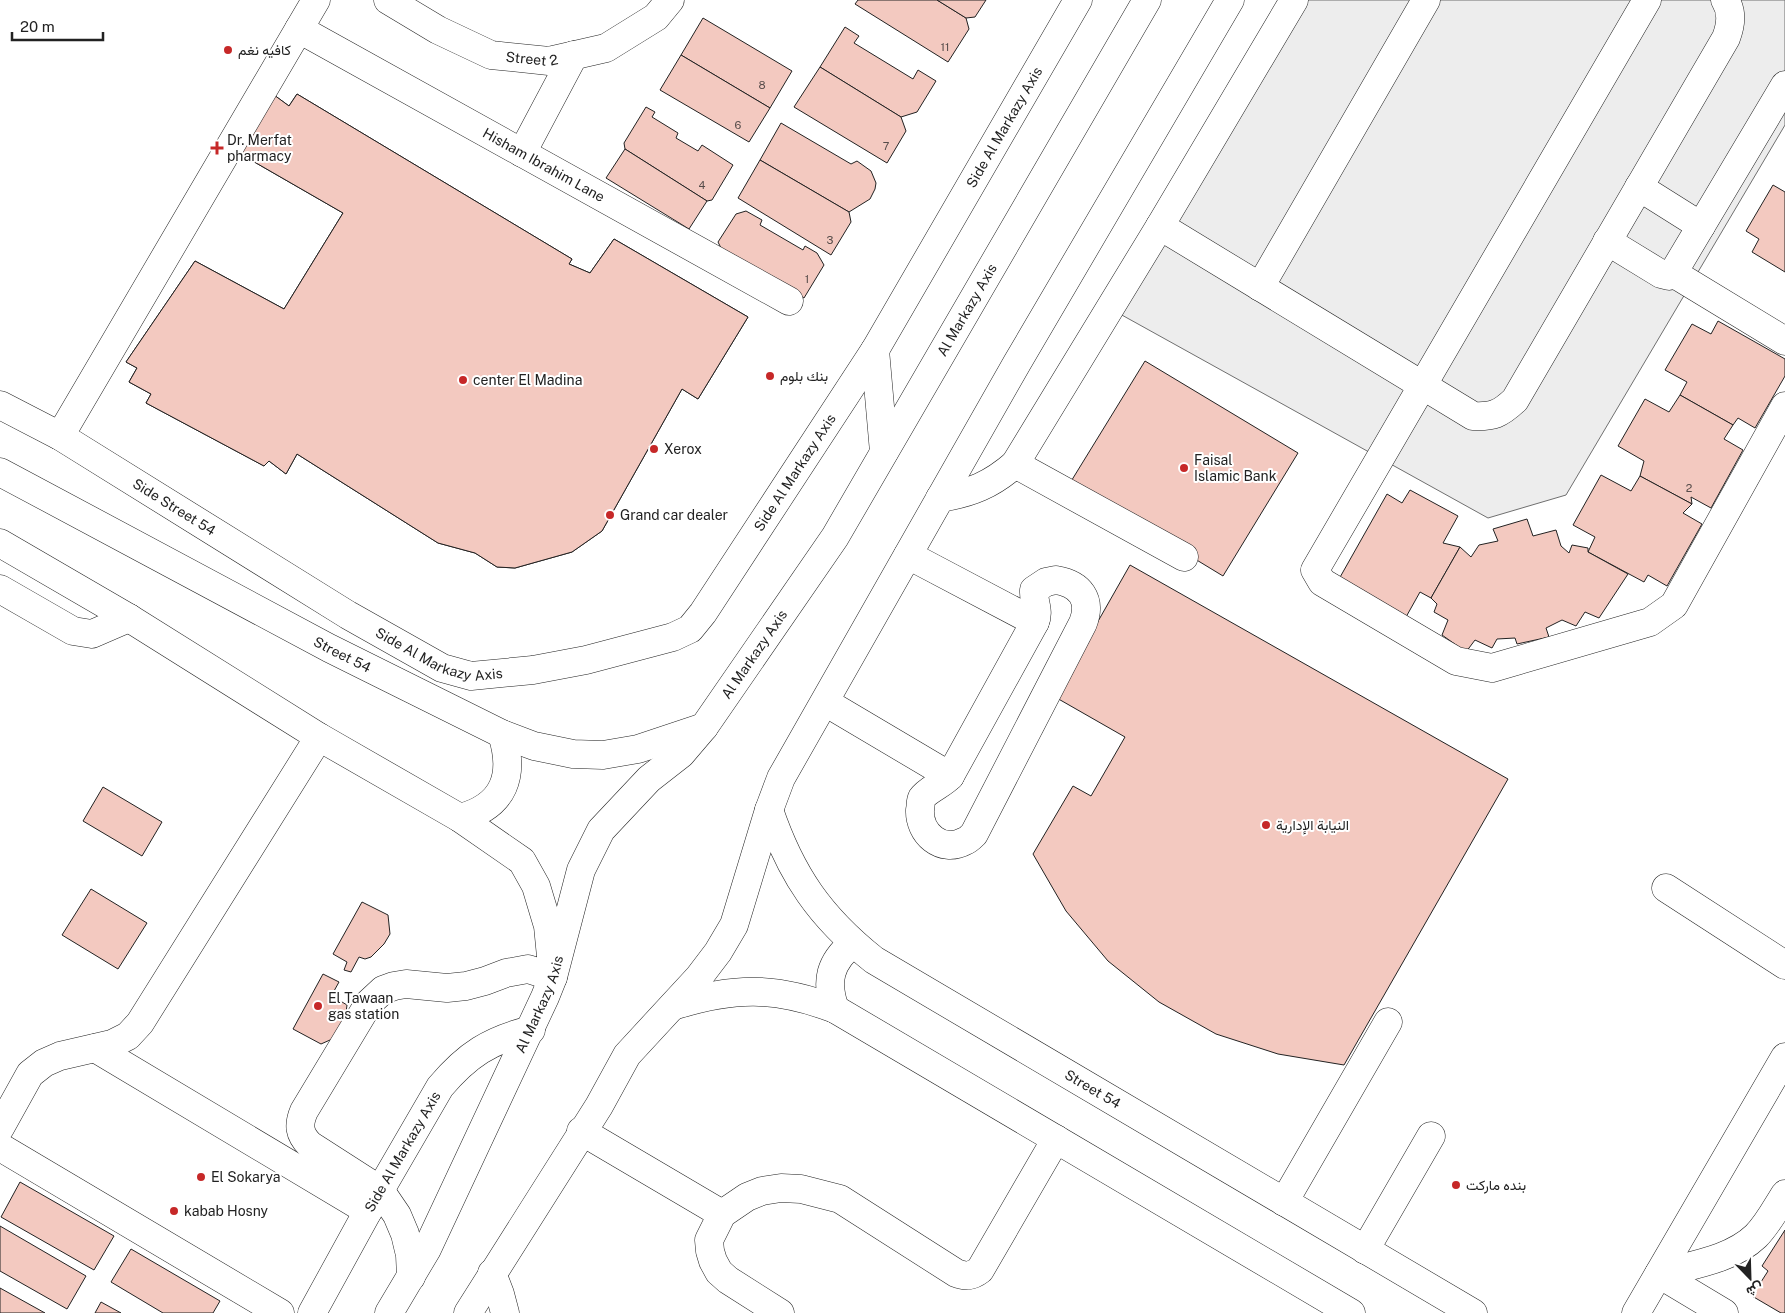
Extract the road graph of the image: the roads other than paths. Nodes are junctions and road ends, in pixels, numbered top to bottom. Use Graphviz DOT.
graph roads {
  1 [pos="316,0"];
  2 [pos="388,0"];
  3 [pos="670,0"];
  4 [pos="1078,0"];
  5 [pos="1146,0"];
  6 [pos="1230,0"];
  7 [pos="1294,0"];
  8 [pos="1426,0"];
  9 [pos="1647,0"];
  10 [pos="1725,0"];
  11 [pos="299,29"];
  12 [pos="574,56"];
  13 [pos="1785,85"];
  14 [pos="522,153"];
  15 [pos="1639,187"];
  16 [pos="1160,226"];
  17 [pos="1701,226"];
  18 [pos="1607,241"];
  19 [pos="1673,273"];
  20 [pos="1260,287"];
  21 [pos="789,301"];
  22 [pos="1785,341"];
  23 [pos="875,350"];
  24 [pos="1422,385"];
  25 [pos="0,405"];
  26 [pos="1785,406"];
  27 [pos="60,436"];
  28 [pos="884,452"];
  29 [pos="1015,464"];
  30 [pos="0,472"];
  31 [pos="940,498"];
  32 [pos="0,543"];
  33 [pos="908,554"];
  34 [pos="1184,557"];
  35 [pos="0,589"];
  36 [pos="348,614"];
  37 [pos="129,618"];
  38 [pos="1035,622"];
  39 [pos="329,648"];
  40 [pos="825,702"];
  41 [pos="704,727"];
  42 [pos="502,734"];
  43 [pos="319,736"];
  44 [pos="950,776"];
  45 [pos="769,810"];
  46 [pos="460,818"];
  47 [pos="1666,888"];
  48 [pos="853,943"];
  49 [pos="1785,965"];
  50 [pos="553,976"];
  51 [pos="673,1006"];
  52 [pos="834,1009"];
  53 [pos="1388,1022"];
  54 [pos="531,1030"];
  55 [pos="95,1048"];
  56 [pos="1783,1066"];
  57 [pos="0,1128"];
  58 [pos="582,1131"];
  59 [pos="1431,1136"];
  60 [pos="1056,1139"];
  61 [pos="0,1147"];
  62 [pos="1785,1194"];
  63 [pos="374,1201"];
  64 [pos="1284,1202"];
  65 [pos="722,1214"];
  66 [pos="1365,1250"];
  67 [pos="492,1273"];
  68 [pos="1659,1274"];
  69 [pos="411,1277"];
  70 [pos="280,1313"];
  71 [pos="312,1313"];
  72 [pos="389,1313"];
  73 [pos="468,1313"];
  74 [pos="505,1313"];
  75 [pos="780,1313"];
  76 [pos="1351,1313"];
  77 [pos="1473,1313"];
  78 [pos="1636,1313"];
  79 [pos="1724,1313"];
  1 -- 11 [label="street"];
  2 -- 12 [label="street, Street 2"];
  3 -- 12 [label="street, Street 2"];
  4 -- 23 [label="street, Side Al Markazy Axis"];
  5 -- 28 [label="street, Al Markazy Axis"];
  6 -- 31 [label="street"];
  7 -- 16 [label="street"];
  8 -- 20 [label="street"];
  9 -- 24 [label="street"];
  10 -- 15 [label="street"];
  11 -- 14 [label="street, Hisham Ibrahim Lane"];
  11 -- 27 [label="street"];
  12 -- 14 [label="street"];
  13 -- 17 [label="street"];
  14 -- 21 [label="street, Hisham Ibrahim Lane"];
  15 -- 17 [label="street"];
  15 -- 18 [label="street"];
  16 -- 20 [label="street"];
  16 -- 29 [label="street"];
  17 -- 19 [label="street"];
  18 -- 19 [label="street"];
  18 -- 24 [label="street"];
  19 -- 22 [label="street"];
  20 -- 24 [label="street"];
  23 -- 28 [label="street"];
  23 -- 36 [label="street, Side Al Markazy Axis"];
  24 -- 26 [label="street"];
  25 -- 27 [label="street, Side Street 54"];
  27 -- 36 [label="street, Side Street 54"];
  28 -- 41 [label="street, Al Markazy Axis"];
  29 -- 31 [label="street"];
  29 -- 34 [label="street"];
  30 -- 39 [label="street, Street 54"];
  31 -- 33 [label="street"];
  32 -- 37 [label="street"];
  33 -- 38 [label="street"];
  33 -- 40 [label="street"];
  35 -- 37 [label="street"];
  36 -- 39 [label="street"];
  37 -- 43 [label="street"];
  38 -- 44 [label="street"];
  38 -- 44 [label="street"];
  39 -- 42 [label="street, Street 54"];
  40 -- 44 [label="street"];
  40 -- 45 [label="street"];
  41 -- 42 [label="street, Street 54"];
  41 -- 50 [label="street, Al Markazy Axis"];
  42 -- 46 [label="street"];
  43 -- 46 [label="street"];
  43 -- 55 [label="street"];
  45 -- 48 [label="street, Street 54"];
  45 -- 51 [label="street"];
  46 -- 50 [label="street"];
  47 -- 49 [label="street"];
  48 -- 52 [label="street"];
  48 -- 64 [label="street, Street 54"];
  50 -- 54 [label="street, Al Markazy Axis"];
  50 -- 63 [label="street"];
  51 -- 52 [label="street"];
  51 -- 58 [label="street"];
  52 -- 60 [label="street"];
  53 -- 64 [label="street"];
  54 -- 63 [label="street, Side Al Markazy Axis"];
  54 -- 69 [label="street, Al Markazy Axis"];
  55 -- 57 [label="street"];
  55 -- 63 [label="street"];
  56 -- 68 [label="street"];
  58 -- 65 [label="street"];
  58 -- 67 [label="street"];
  59 -- 66 [label="street"];
  60 -- 65 [label="street"];
  60 -- 76 [label="street"];
  61 -- 70 [label="street"];
  62 -- 68 [label="street"];
  63 -- 69 [label="street"];
  63 -- 71 [label="street, Side Al Markazy Axis"];
  64 -- 66 [label="street, Street 54"];
  65 -- 75 [label="street"];
  66 -- 77 [label="street, Street 54"];
  67 -- 73 [label="street"];
  67 -- 74 [label="street"];
  68 -- 78 [label="street"];
  68 -- 79 [label="street"];
  69 -- 72 [label="street, Al Markazy Axis"];
}
